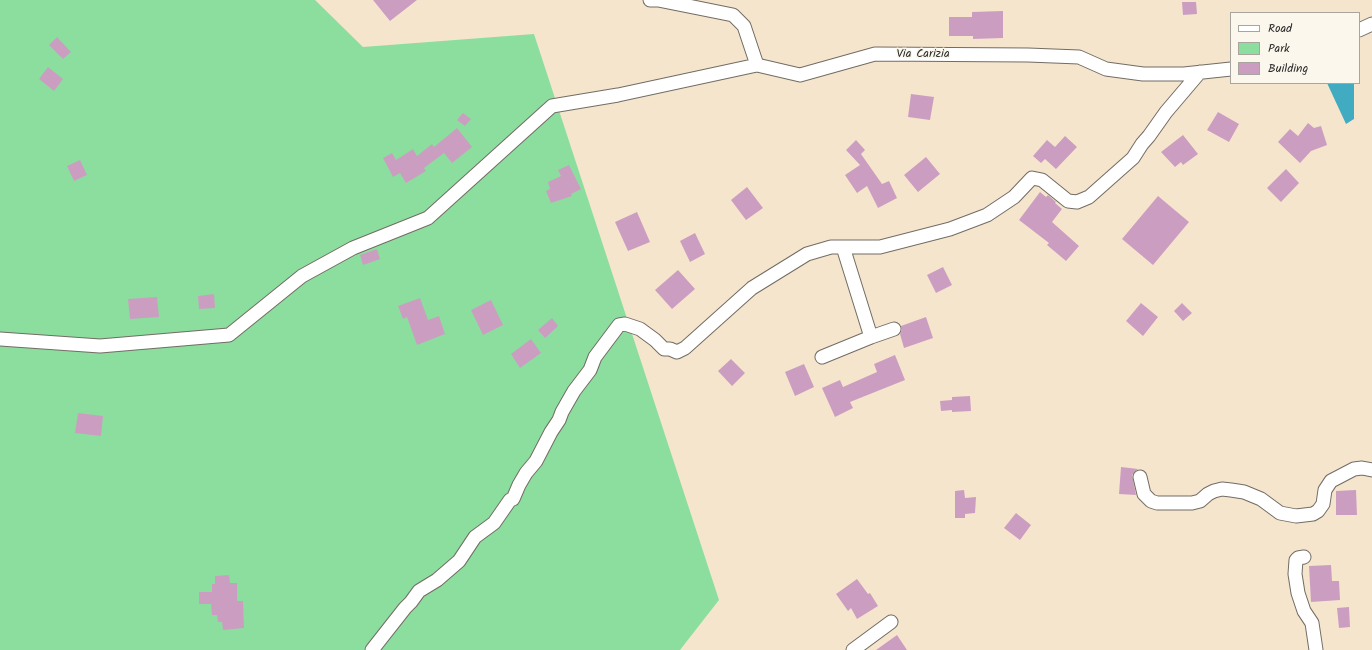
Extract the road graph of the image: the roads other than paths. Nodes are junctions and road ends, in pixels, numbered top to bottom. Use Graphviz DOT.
graph roads {
  1 [pos="650,0"];
  2 [pos="1372,24"];
  3 [pos="1360,30"];
  4 [pos="757,65"];
  5 [pos="1230,69"];
  6 [pos="1200,72"];
  7 [pos="843,247"];
  8 [pos="894,329"];
  9 [pos="871,337"];
  10 [pos="0,339"];
  11 [pos="822,357"];
  12 [pos="1372,470"];
  13 [pos="1140,477"];
  14 [pos="1304,557"];
  15 [pos="892,622"];
  16 [pos="372,650"];
  17 [pos="853,650"];
  18 [pos="1316,650"];
  1 -- 4 [label="street"];
  2 -- 3 [label="street"];
  4 -- 6 [label="street, Via Carizia"];
  4 -- 10 [label="street"];
  5 -- 6 [label="street, Via Carizia"];
  6 -- 7 [label="street"];
  7 -- 9 [label="street"];
  7 -- 16 [label="street"];
  8 -- 9 [label="street"];
  9 -- 11 [label="street"];
  12 -- 13 [label="street"];
  14 -- 18 [label="street"];
  15 -- 17 [label="street"];
}
